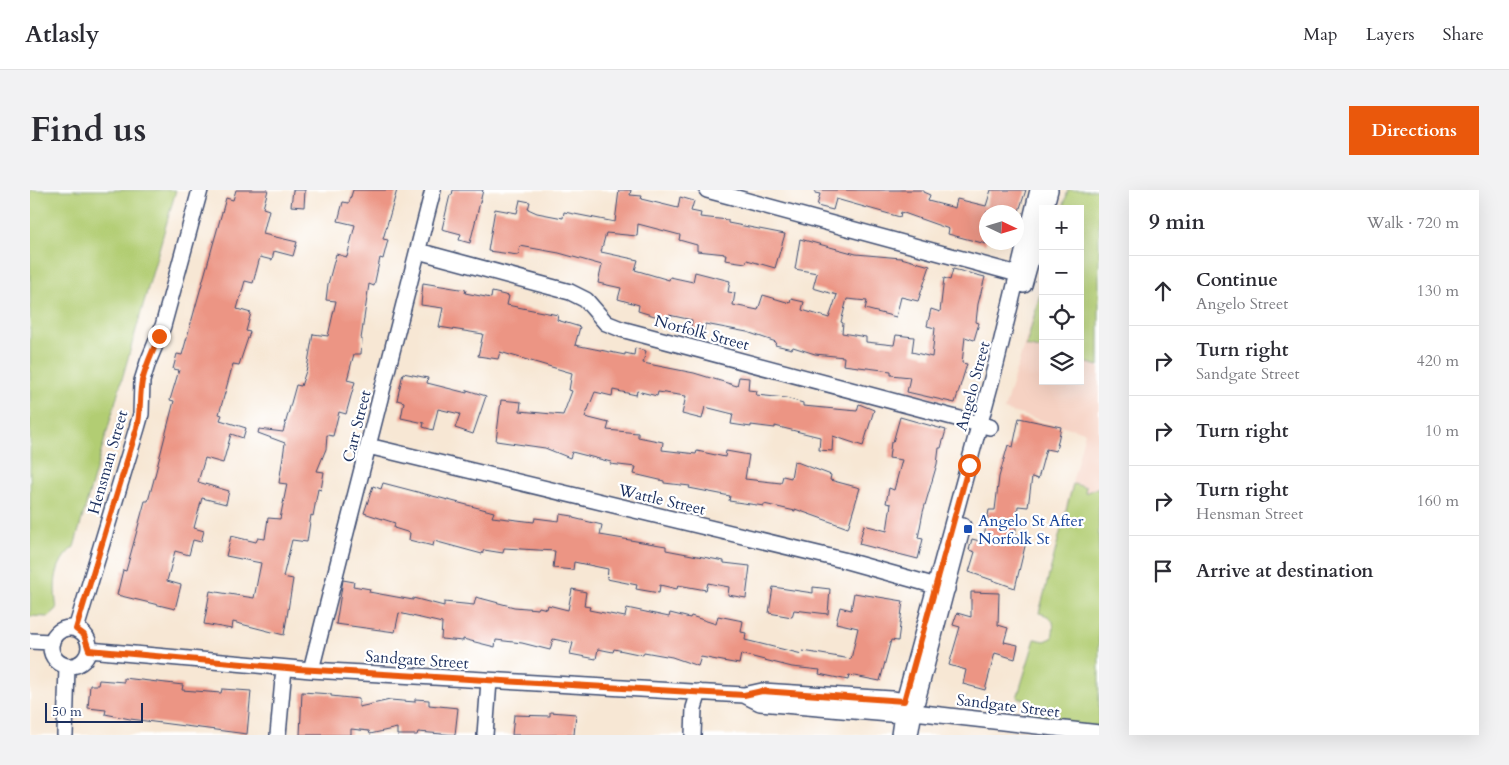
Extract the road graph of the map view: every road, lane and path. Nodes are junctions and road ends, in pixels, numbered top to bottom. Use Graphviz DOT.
graph roads {
  1 [pos="200,190"];
  2 [pos="433,190"];
  3 [pos="707,190"];
  4 [pos="1038,190"];
  5 [pos="1050,190"];
  6 [pos="1046,205"];
  7 [pos="1039,228"];
  8 [pos="418,251"];
  9 [pos="1022,275"];
  10 [pos="985,425"];
  11 [pos="368,446"];
  12 [pos="941,588"];
  13 [pos="76,629"];
  14 [pos="30,640"];
  15 [pos="52,642"];
  16 [pos="89,650"];
  17 [pos="68,666"];
  18 [pos="284,668"];
  19 [pos="311,670"];
  20 [pos="489,681"];
  21 [pos="699,692"];
  22 [pos="906,709"];
  23 [pos="1099,733"];
  24 [pos="66,735"];
  25 [pos="278,735"];
  26 [pos="485,735"];
  27 [pos="693,735"];
  28 [pos="899,735"];
  29 [pos="910,735"];
  1 -- 13 [label="street, Hensman Street"];
  2 -- 8 [label="street, Carr Street"];
  3 -- 9 [label="street"];
  4 -- 9 [label="street, Angelo Street"];
  5 -- 6 [label="street"];
  7 -- 9 [label="street, Angelo Street"];
  8 -- 10 [label="street, Norfolk Street"];
  8 -- 11 [label="street, Carr Street"];
  9 -- 10 [label="street, Angelo Street"];
  10 -- 12 [label="street, Angelo Street"];
  11 -- 12 [label="street, Wattle Street"];
  11 -- 19 [label="street, Carr Street"];
  12 -- 22 [label="street, Angelo Street"];
  13 -- 15 [label="street"];
  13 -- 16 [label="street"];
  14 -- 15 [label="street"];
  15 -- 17 [label="street"];
  16 -- 17 [label="street"];
  16 -- 18 [label="street, Sandgate Street"];
  17 -- 24 [label="street"];
  18 -- 19 [label="street, Sandgate Street"];
  18 -- 25 [label="street"];
  19 -- 20 [label="street, Sandgate Street"];
  20 -- 21 [label="street, Sandgate Street"];
  20 -- 26 [label="street"];
  21 -- 22 [label="street, Sandgate Street"];
  21 -- 27 [label="street"];
  22 -- 23 [label="street, Sandgate Street"];
  22 -- 28 [label="street, Angelo Street"];
  22 -- 29 [label="street, Angelo Street"];
}
